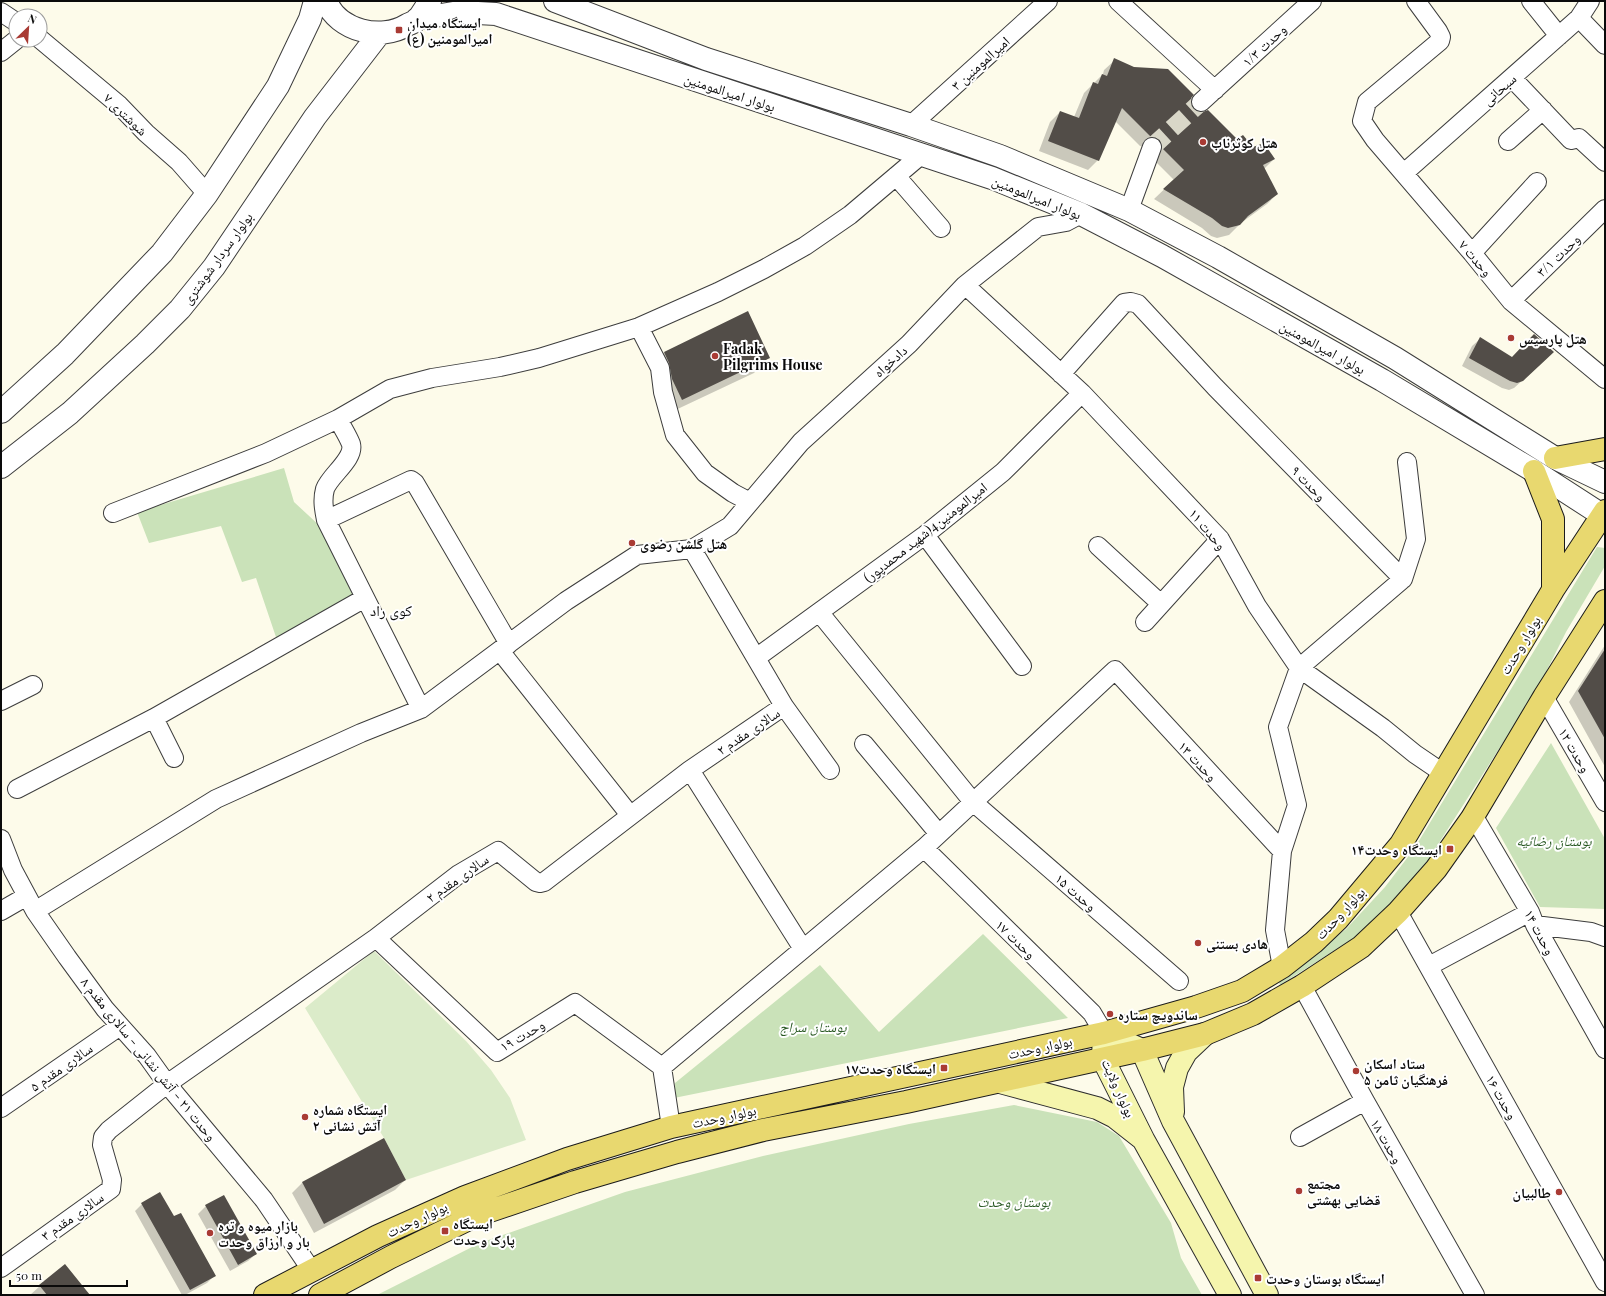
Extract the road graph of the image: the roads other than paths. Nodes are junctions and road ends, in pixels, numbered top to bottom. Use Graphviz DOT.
graph roads {
  1 [pos="315,1"];
  2 [pos="326,1"];
  3 [pos="430,1"];
  4 [pos="555,1"];
  5 [pos="1048,1"];
  6 [pos="1118,1"];
  7 [pos="1312,1"];
  8 [pos="1416,1"];
  9 [pos="1531,1"];
  10 [pos="1590,1"];
  11 [pos="1579,18"];
  12 [pos="417,20"];
  13 [pos="379,34"];
  14 [pos="1559,36"];
  15 [pos="1605,45"];
  16 [pos="48,46"];
  17 [pos="1512,78"];
  18 [pos="1215,90"];
  19 [pos="1201,102"];
  20 [pos="1543,110"];
  21 [pos="911,125"];
  22 [pos="1508,141"];
  23 [pos="1152,147"];
  24 [pos="921,155"];
  25 [pos="1605,162"];
  26 [pos="1404,173"];
  27 [pos="896,176"];
  28 [pos="1537,182"];
  29 [pos="1022,191"];
  30 [pos="208,194"];
  31 [pos="1605,209"];
  32 [pos="1129,210"];
  33 [pos="1081,214"];
  34 [pos="1038,227"];
  35 [pos="941,228"];
  36 [pos="1472,252"];
  37 [pos="965,285"];
  38 [pos="1511,301"];
  39 [pos="638,327"];
  40 [pos="1061,374"];
  41 [pos="1605,379"];
  42 [pos="1082,393"];
  43 [pos="1,412"];
  44 [pos="338,419"];
  45 [pos="1605,449"];
  46 [pos="1555,458"];
  47 [pos="1407,462"];
  48 [pos="1,467"];
  49 [pos="1534,471"];
  50 [pos="1605,482"];
  51 [pos="750,502"];
  52 [pos="113,513"];
  53 [pos="1604,514"];
  54 [pos="326,520"];
  55 [pos="926,535"];
  56 [pos="1220,539"];
  57 [pos="1098,546"];
  58 [pos="692,549"];
  59 [pos="1403,579"];
  60 [pos="1553,590"];
  61 [pos="365,598"];
  62 [pos="1604,602"];
  63 [pos="1161,604"];
  64 [pos="819,612"];
  65 [pos="1145,622"];
  66 [pos="504,647"];
  67 [pos="756,658"];
  68 [pos="1022,666"];
  69 [pos="1299,668"];
  70 [pos="33,684"];
  71 [pos="1544,697"];
  72 [pos="1,701"];
  73 [pos="784,706"];
  74 [pos="421,709"];
  75 [pos="154,718"];
  76 [pos="864,744"];
  77 [pos="174,758"];
  78 [pos="690,770"];
  79 [pos="830,770"];
  80 [pos="1443,773"];
  81 [pos="17,789"];
  82 [pos="973,802"];
  83 [pos="1605,802"];
  84 [pos="630,815"];
  85 [pos="1473,815"];
  86 [pos="939,834"];
  87 [pos="1,839"];
  88 [pos="924,848"];
  89 [pos="1282,851"];
  90 [pos="31,903"];
  91 [pos="1,911"];
  92 [pos="1398,912"];
  93 [pos="1532,918"];
  94 [pos="1605,937"];
  95 [pos="376,938"];
  96 [pos="803,949"];
  97 [pos="1429,966"];
  98 [pos="1282,967"];
  99 [pos="1179,981"];
  100 [pos="1302,986"];
  101 [pos="120,1026"];
  102 [pos="1104,1033"];
  103 [pos="1205,1034"];
  104 [pos="1605,1049"];
  105 [pos="1142,1050"];
  106 [pos="1103,1059"];
  107 [pos="662,1067"];
  108 [pos="1000,1082"];
  109 [pos="167,1084"];
  110 [pos="1364,1101"];
  111 [pos="1,1108"];
  112 [pos="1173,1121"];
  113 [pos="671,1127"];
  114 [pos="1300,1137"];
  115 [pos="1143,1139"];
  116 [pos="1,1268"];
  117 [pos="312,1271"];
  118 [pos="1605,1282"];
  119 [pos="265,1295"];
  120 [pos="320,1295"];
  121 [pos="1230,1295"];
  122 [pos="1267,1295"];
  123 [pos="1475,1295"];
  1 -- 30 [label="street"];
  2 -- 13 [label="street"];
  3 -- 12 [label="street"];
  4 -- 21 [label="street, بولوار امیرالمومنین"];
  5 -- 21 [label="street, امیرالمومنین ۳"];
  6 -- 18 [label="street"];
  7 -- 18 [label="street, وحدت ۱/۳"];
  8 -- 26 [label="street, وحدت ۷"];
  9 -- 14 [label="street"];
  10 -- 11 [label="street, سبحانی"];
  11 -- 14 [label="street, سبحانی"];
  11 -- 15 [label="street"];
  12 -- 13 [label="street"];
  12 -- 24 [label="street, بولوار امیرالمومنین"];
  13 -- 48 [label="street, بولوار سردار شوشتری"];
  14 -- 17 [label="street, سبحانی"];
  16 -- 30 [label="street, شوشتری ۷"];
  17 -- 20 [label="street"];
  17 -- 26 [label="street, سبحانی"];
  18 -- 19 [label="street, وحدت ۱/۳"];
  20 -- 22 [label="street"];
  20 -- 25 [label="street"];
  21 -- 32 [label="street, بولوار امیرالمومنین"];
  23 -- 32 [label="street"];
  24 -- 27 [label="street"];
  24 -- 29 [label="street, بولوار امیرالمومنین"];
  26 -- 36 [label="street, وحدت ۷"];
  27 -- 35 [label="street"];
  27 -- 39 [label="street"];
  28 -- 36 [label="street"];
  29 -- 33 [label="street, بولوار امیرالمومنین"];
  29 -- 34 [label="street"];
  30 -- 43 [label="street"];
  31 -- 38 [label="street, وحدت ۳/۱"];
  32 -- 46 [label="street, بولوار امیرالمومنین"];
  33 -- 34 [label="street"];
  33 -- 49 [label="street, بولوار امیرالمومنین"];
  34 -- 37 [label="street, دادخواه"];
  36 -- 38 [label="street, وحدت ۷"];
  37 -- 40 [label="street, وحدت ۱۱"];
  37 -- 51 [label="street, دادخواه"];
  38 -- 41 [label="street, وحدت ۷"];
  39 -- 44 [label="street"];
  39 -- 51 [label="street"];
  40 -- 42 [label="street, وحدت ۱۱"];
  40 -- 59 [label="street, وحدت ۹"];
  42 -- 55 [label="street, امیرالمومنین4(شهید محمدپور)"];
  42 -- 56 [label="street, وحدت ۱۱"];
  44 -- 52 [label="street"];
  44 -- 54 [label="street"];
  45 -- 46 [label="main road"];
  46 -- 50 [label="street, بولوار امیرالمومنین"];
  47 -- 59 [label="street"];
  49 -- 53 [label="street, بولوار امیرالمومنین"];
  49 -- 60 [label="main road"];
  51 -- 58 [label="street, دادخواه"];
  53 -- 60 [label="main road, بولوار وحدت"];
  54 -- 61 [label="street"];
  54 -- 66 [label="street"];
  55 -- 64 [label="street, امیرالمومنین4(شهید محمدپور)"];
  55 -- 68 [label="street"];
  56 -- 63 [label="street"];
  56 -- 69 [label="street, وحدت ۱۱"];
  57 -- 63 [label="street"];
  58 -- 66 [label="street"];
  58 -- 67 [label="street"];
  59 -- 69 [label="street"];
  60 -- 80 [label="main road, بولوار وحدت"];
  61 -- 74 [label="street"];
  61 -- 75 [label="street"];
  62 -- 71 [label="main road, بولوار وحدت"];
  63 -- 65 [label="street"];
  64 -- 67 [label="street, امیرالمومنین4(شهید محمدپور)"];
  64 -- 82 [label="street, وحدت ۱۵"];
  66 -- 74 [label="street"];
  66 -- 84 [label="street"];
  67 -- 73 [label="street"];
  69 -- 80 [label="street, وحدت ۱۱"];
  69 -- 89 [label="street"];
  70 -- 72 [label="street"];
  71 -- 83 [label="street, وحدت ۱۲"];
  71 -- 85 [label="main road, بولوار وحدت"];
  73 -- 78 [label="street, سالاری مقدم ۲"];
  73 -- 79 [label="street"];
  74 -- 90 [label="street"];
  75 -- 77 [label="street"];
  75 -- 81 [label="street"];
  76 -- 86 [label="street"];
  78 -- 84 [label="street, سالاری مقدم ۲"];
  78 -- 96 [label="street"];
  80 -- 98 [label="main road, بولوار وحدت"];
  82 -- 86 [label="street"];
  82 -- 89 [label="street, وحدت ۱۳"];
  82 -- 99 [label="street, وحدت ۱۵"];
  84 -- 95 [label="street, سالاری مقدم ۲"];
  85 -- 92 [label="main road, بولوار وحدت"];
  85 -- 93 [label="street, وحدت ۱۴"];
  86 -- 88 [label="street"];
  87 -- 90 [label="street, وحدت ۲۱ - آتش نشانی - سالاری مقدم ۸"];
  88 -- 96 [label="street"];
  88 -- 102 [label="street, وحدت ۱۷"];
  89 -- 98 [label="street"];
  90 -- 91 [label="street"];
  90 -- 101 [label="street, وحدت ۲۱ - آتش نشانی - سالاری مقدم ۸"];
  92 -- 97 [label="street, وحدت ۱۶"];
  92 -- 100 [label="main road, بولوار وحدت"];
  93 -- 94 [label="street"];
  93 -- 97 [label="street"];
  93 -- 104 [label="street, وحدت ۱۴"];
  95 -- 107 [label="street, وحدت ۱۹"];
  95 -- 109 [label="street, سالاری مقدم ۲"];
  96 -- 107 [label="street"];
  97 -- 118 [label="street, وحدت ۱۶"];
  98 -- 102 [label="main road, بولوار وحدت"];
  100 -- 103 [label="main road, بولوار وحدت"];
  100 -- 110 [label="street, وحدت ۱۸"];
  101 -- 109 [label="street, وحدت ۲۱ - آتش نشانی - سالاری مقدم ۸"];
  101 -- 111 [label="street, سالاری مقدم ۵"];
  102 -- 105 [label="main road, بولوار ولایت"];
  102 -- 106 [label="main road, بولوار ولایت"];
  102 -- 113 [label="main road, بولوار وحدت"];
  103 -- 105 [label="main road, بولوار وحدت"];
  103 -- 112 [label="main road"];
  105 -- 106 [label="main road, بولوار وحدت"];
  105 -- 112 [label="main road"];
  106 -- 108 [label="main road, بولوار وحدت"];
  106 -- 115 [label="main road, بولوار ولایت"];
  107 -- 113 [label="street"];
  108 -- 115 [label="main road, بولوار ولایت"];
  108 -- 120 [label="main road, بولوار وحدت"];
  109 -- 116 [label="street, سالاری مقدم ۳"];
  109 -- 117 [label="street, وحدت ۲۱ - آتش نشانی - سالاری مقدم ۸"];
  110 -- 114 [label="street"];
  110 -- 123 [label="street, وحدت ۱۸"];
  112 -- 115 [label="main road"];
  112 -- 122 [label="main road"];
  113 -- 117 [label="main road, بولوار وحدت"];
  115 -- 121 [label="main road, بولوار ولایت"];
  117 -- 119 [label="main road, بولوار وحدت"];
}
